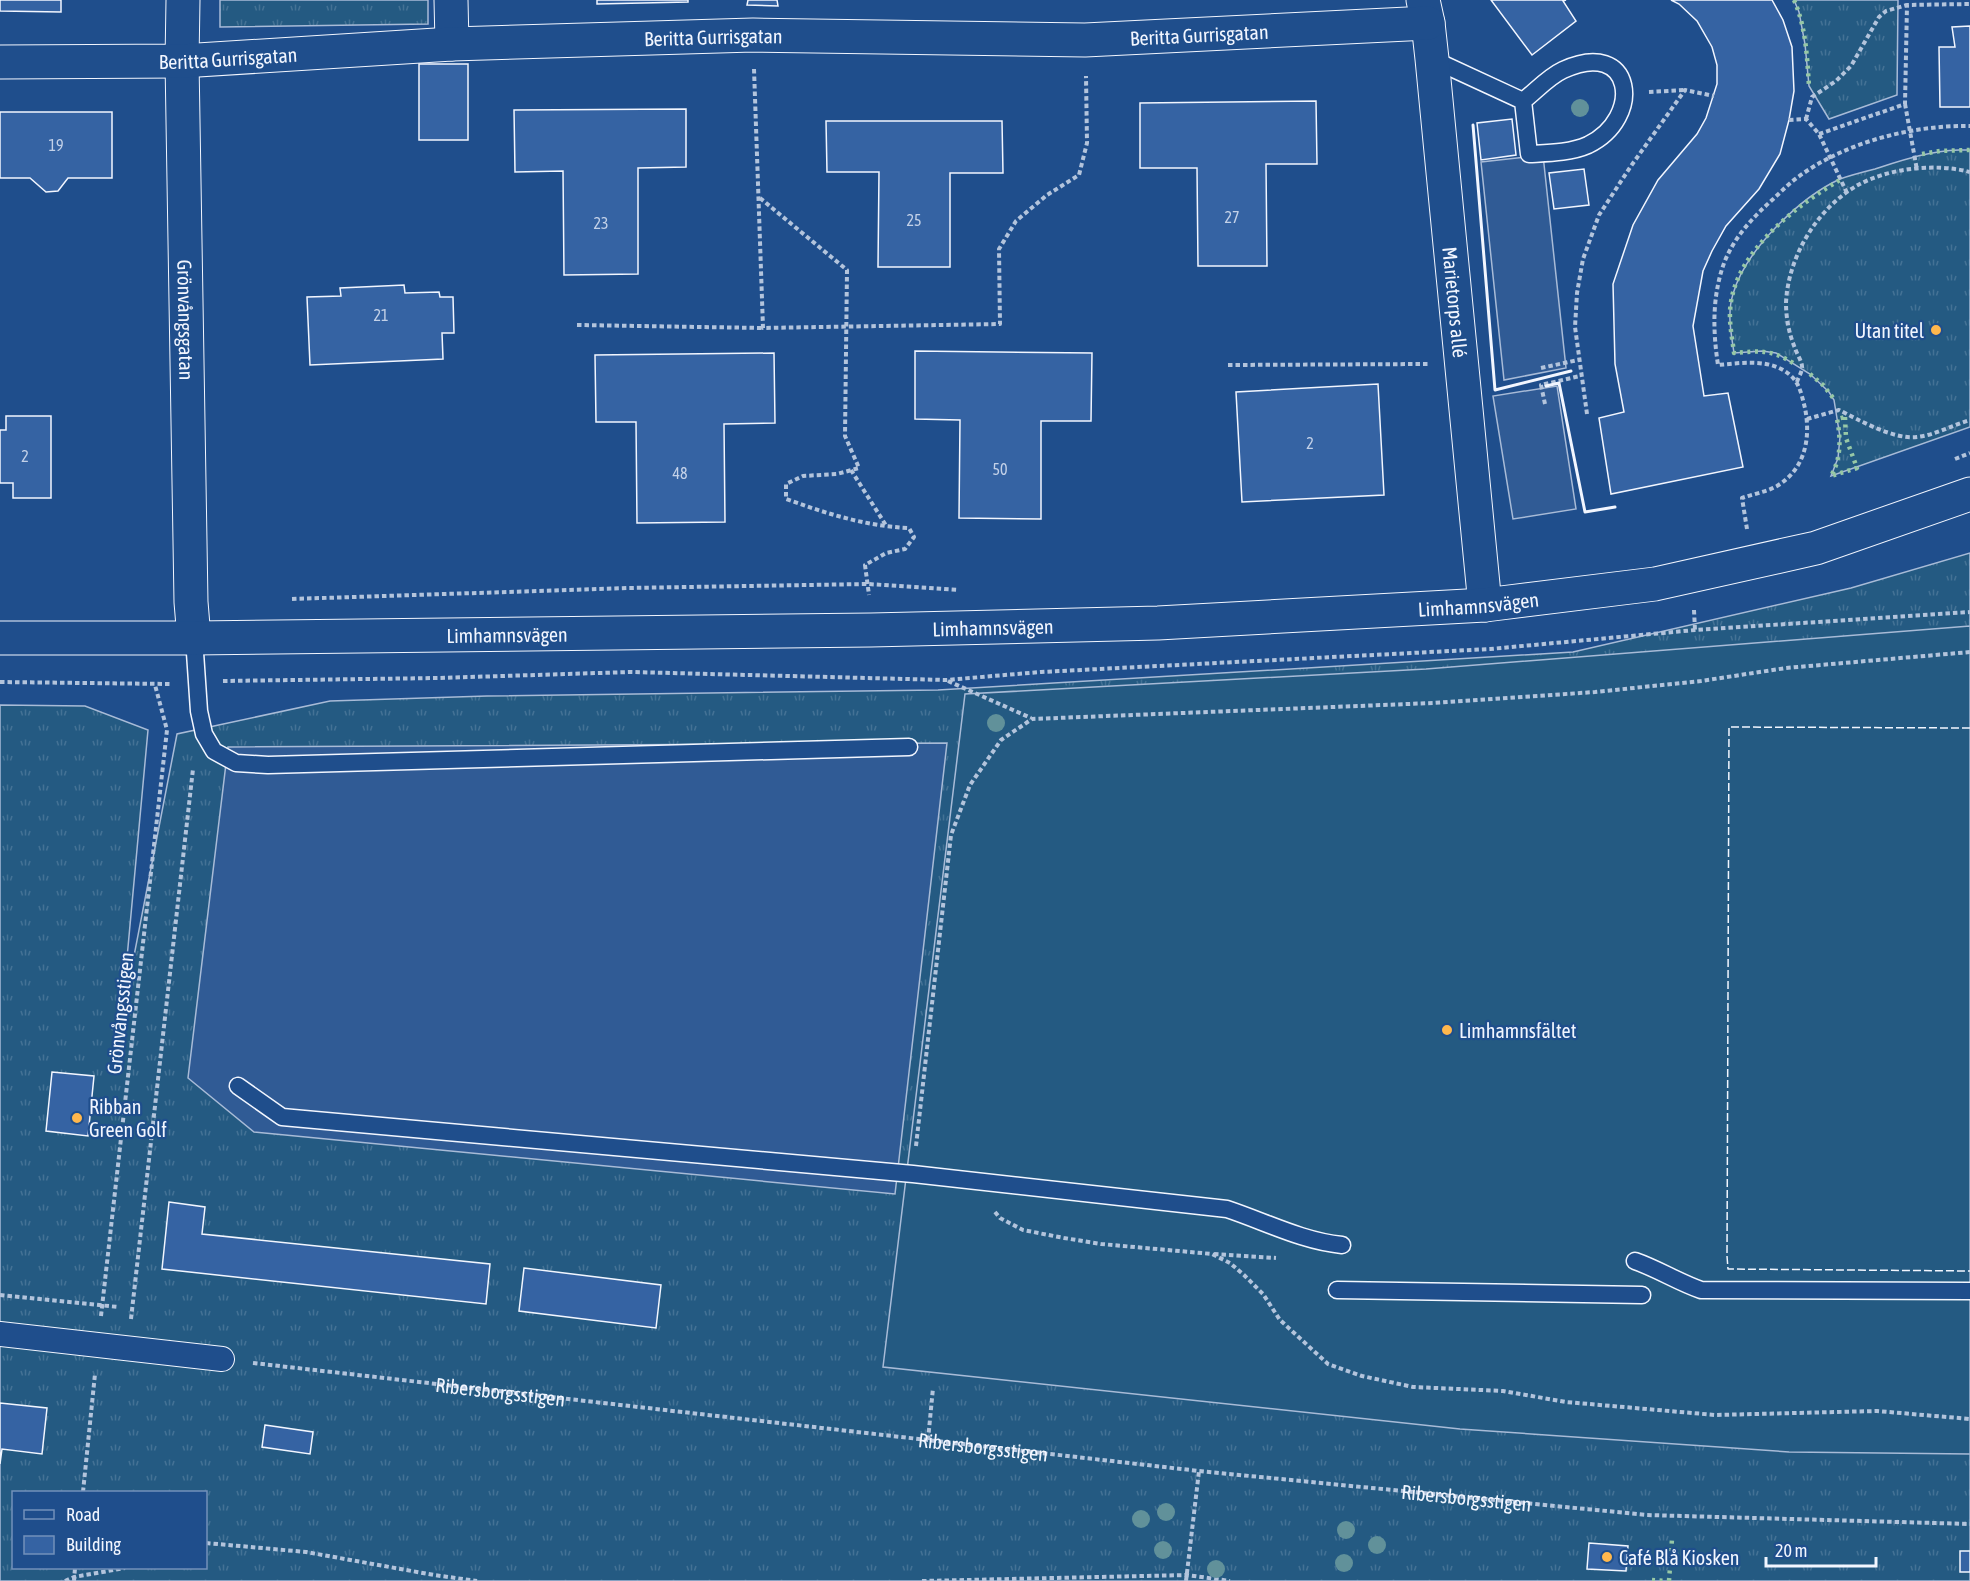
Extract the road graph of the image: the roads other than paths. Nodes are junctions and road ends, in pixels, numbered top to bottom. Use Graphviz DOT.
graph roads {
  1 [pos="183,0"];
  2 [pos="451,0"];
  3 [pos="1425,12"];
  4 [pos="452,44"];
  5 [pos="1432,59"];
  6 [pos="182,61"];
  7 [pos="0,62"];
  8 [pos="1523,101"];
  9 [pos="1970,494"];
  10 [pos="1485,605"];
  11 [pos="0,638"];
  12 [pos="194,638"];
  13 [pos="909,747"];
  14 [pos="238,1086"];
  15 [pos="1342,1245"];
  16 [pos="1635,1261"];
  17 [pos="1337,1290"];
  18 [pos="1970,1291"];
  19 [pos="1642,1295"];
  20 [pos="0,1334"];
  21 [pos="222,1359"];
  1 -- 6 [label="street, Grönvångsgatan"];
  2 -- 4 [label="street"];
  3 -- 4 [label="street, Beritta Gurrisgatan"];
  3 -- 5 [label="street, Marietorps allé"];
  4 -- 6 [label="street, Beritta Gurrisgatan"];
  5 -- 8 [label="lane"];
  5 -- 10 [label="street, Marietorps allé"];
  6 -- 7 [label="street, Beritta Gurrisgatan"];
  6 -- 12 [label="street, Grönvångsgatan"];
  8 -- 8 [label="lane"];
  9 -- 10 [label="street, Limhamnsvägen"];
  10 -- 12 [label="street, Limhamnsvägen"];
  11 -- 12 [label="street, Limhamnsvägen"];
  12 -- 13 [label="lane"];
  14 -- 15 [label="lane"];
  16 -- 18 [label="lane"];
  17 -- 19 [label="lane"];
  20 -- 21 [label="street"];
}
